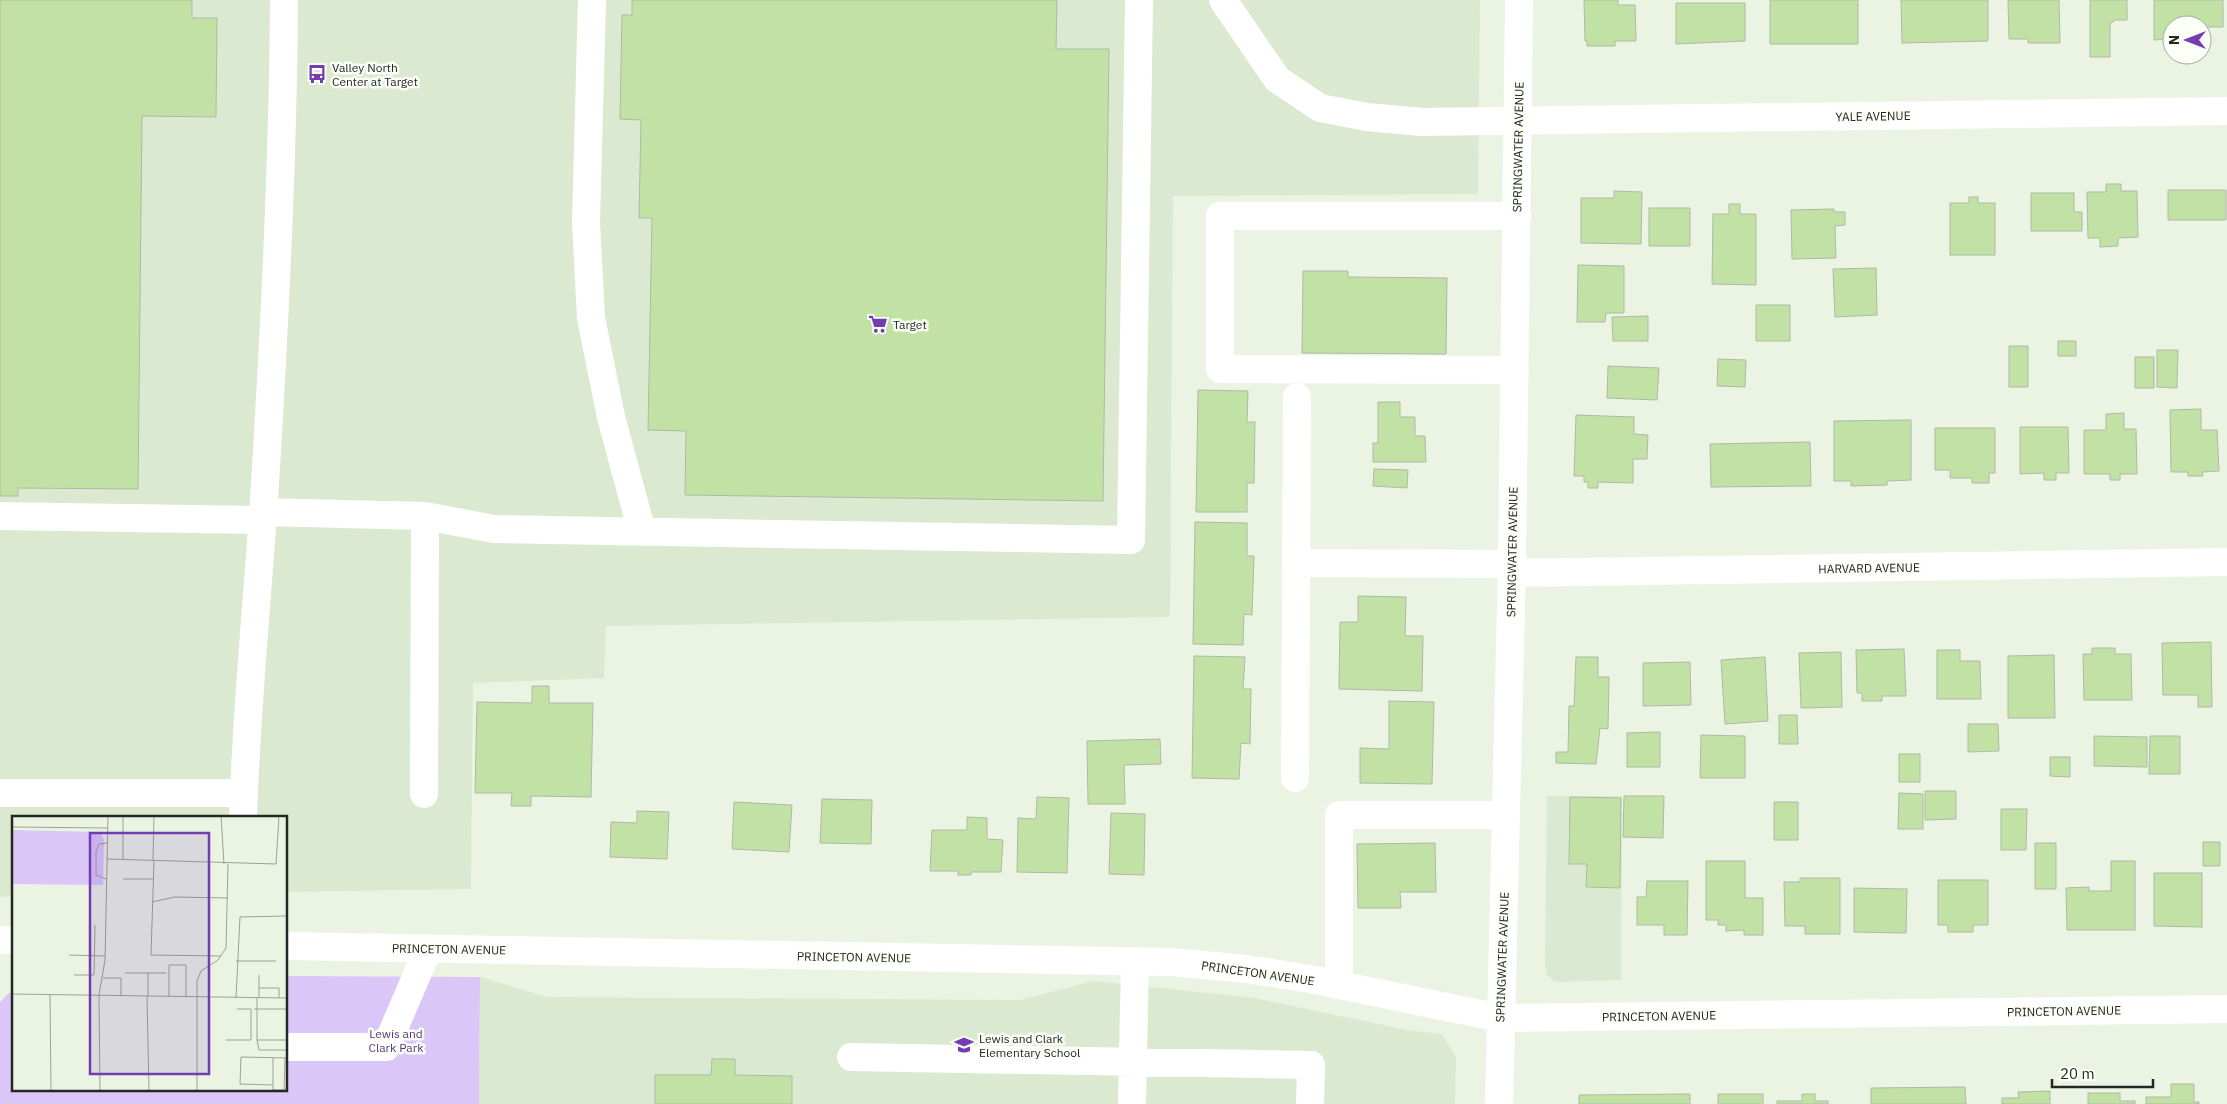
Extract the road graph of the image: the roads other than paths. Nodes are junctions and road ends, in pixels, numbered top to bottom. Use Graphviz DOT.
graph roads {
  1 [pos="284,0"];
  2 [pos="592,0"];
  3 [pos="1139,0"];
  4 [pos="1223,0"];
  5 [pos="1519,0"];
  6 [pos="2227,111"];
  7 [pos="1518,121"];
  8 [pos="1517,216"];
  9 [pos="1515,370"];
  10 [pos="1297,397"];
  11 [pos="0,516"];
  12 [pos="262,516"];
  13 [pos="425,516"];
  14 [pos="642,532"];
  15 [pos="2227,562"];
  16 [pos="1296,563"];
  17 [pos="1512,569"];
  18 [pos="1295,778"];
  19 [pos="0,792"];
  20 [pos="424,794"];
  21 [pos="243,805"];
  22 [pos="1506,815"];
  23 [pos="288,946"];
  24 [pos="428,949"];
  25 [pos="1135,962"];
  26 [pos="1339,985"];
  27 [pos="2227,1009"];
  28 [pos="1500,1018"];
  29 [pos="288,1047"];
  30 [pos="852,1057"];
  31 [pos="1133,1062"];
  32 [pos="1132,1104"];
  33 [pos="1310,1104"];
  34 [pos="1499,1104"];
  1 -- 12 [label="street"];
  2 -- 14 [label="street"];
  3 -- 14 [label="street"];
  4 -- 7 [label="street, YALE AVENUE"];
  5 -- 7 [label="street, SPRINGWATER AVENUE"];
  6 -- 7 [label="street, YALE AVENUE"];
  7 -- 8 [label="street, SPRINGWATER AVENUE"];
  8 -- 9 [label="street, SPRINGWATER AVENUE"];
  8 -- 9 [label="street"];
  9 -- 17 [label="street, SPRINGWATER AVENUE"];
  10 -- 16 [label="street"];
  11 -- 12 [label="street"];
  12 -- 13 [label="street"];
  12 -- 21 [label="street"];
  13 -- 14 [label="street"];
  13 -- 20 [label="street"];
  15 -- 17 [label="street, HARVARD AVENUE"];
  16 -- 17 [label="street, HARVARD AVENUE"];
  16 -- 18 [label="street"];
  17 -- 22 [label="street, SPRINGWATER AVENUE"];
  19 -- 21 [label="street"];
  22 -- 26 [label="street"];
  22 -- 28 [label="street, SPRINGWATER AVENUE"];
  23 -- 24 [label="street, PRINCETON AVENUE"];
  24 -- 25 [label="street, PRINCETON AVENUE"];
  24 -- 29 [label="street"];
  25 -- 26 [label="street, PRINCETON AVENUE"];
  25 -- 31 [label="street"];
  26 -- 28 [label="street, PRINCETON AVENUE"];
  27 -- 28 [label="street, PRINCETON AVENUE"];
  28 -- 34 [label="street, SPRINGWATER AVENUE"];
  30 -- 31 [label="street"];
  31 -- 32 [label="street"];
  31 -- 33 [label="street"];
}
